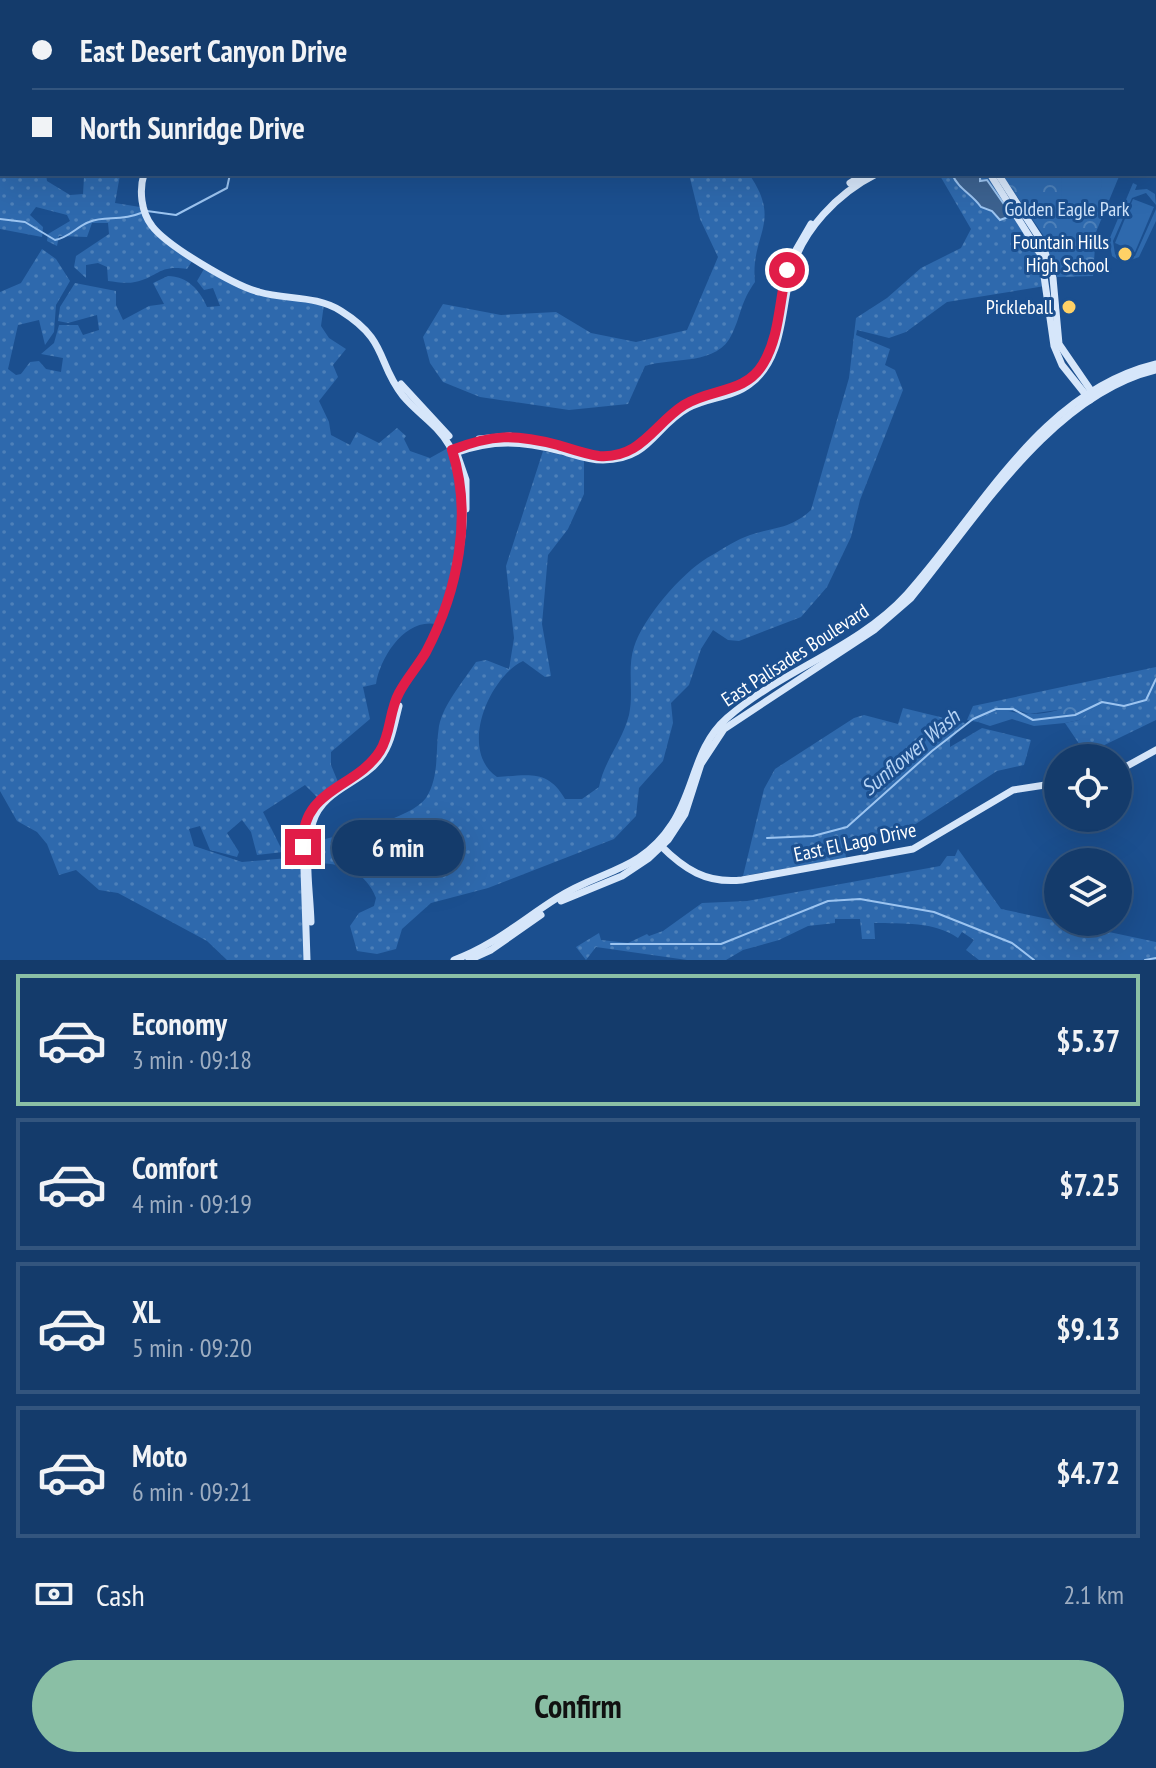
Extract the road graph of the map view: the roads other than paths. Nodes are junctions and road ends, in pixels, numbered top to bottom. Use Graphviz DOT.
graph roads {
  1 [pos="144,176"];
  2 [pos="862,176"];
  3 [pos="873,176"];
  4 [pos="991,176"];
  5 [pos="999,176"];
  6 [pos="1156,364"];
  7 [pos="1156,370"];
  8 [pos="1091,397"];
  9 [pos="454,451"];
  10 [pos="1156,750"];
  11 [pos="1132,763"];
  12 [pos="1044,785"];
  13 [pos="660,845"];
  14 [pos="310,960"];
  15 [pos="454,960"];
  16 [pos="469,960"];
  1 -- 9 [label="street"];
  2 -- 9 [label="street"];
  3 -- 9 [label="street"];
  4 -- 8 [label="street"];
  5 -- 8 [label="street"];
  6 -- 8 [label="street, East Palisades Boulevard"];
  7 -- 8 [label="street, East Palisades Boulevard"];
  8 -- 13 [label="street, East Palisades Boulevard"];
  9 -- 14 [label="street"];
  10 -- 11 [label="street"];
  12 -- 13 [label="street, East El Lago Drive"];
  13 -- 15 [label="street, East Palisades Boulevard"];
  13 -- 16 [label="street, East Palisades Boulevard"];
}
